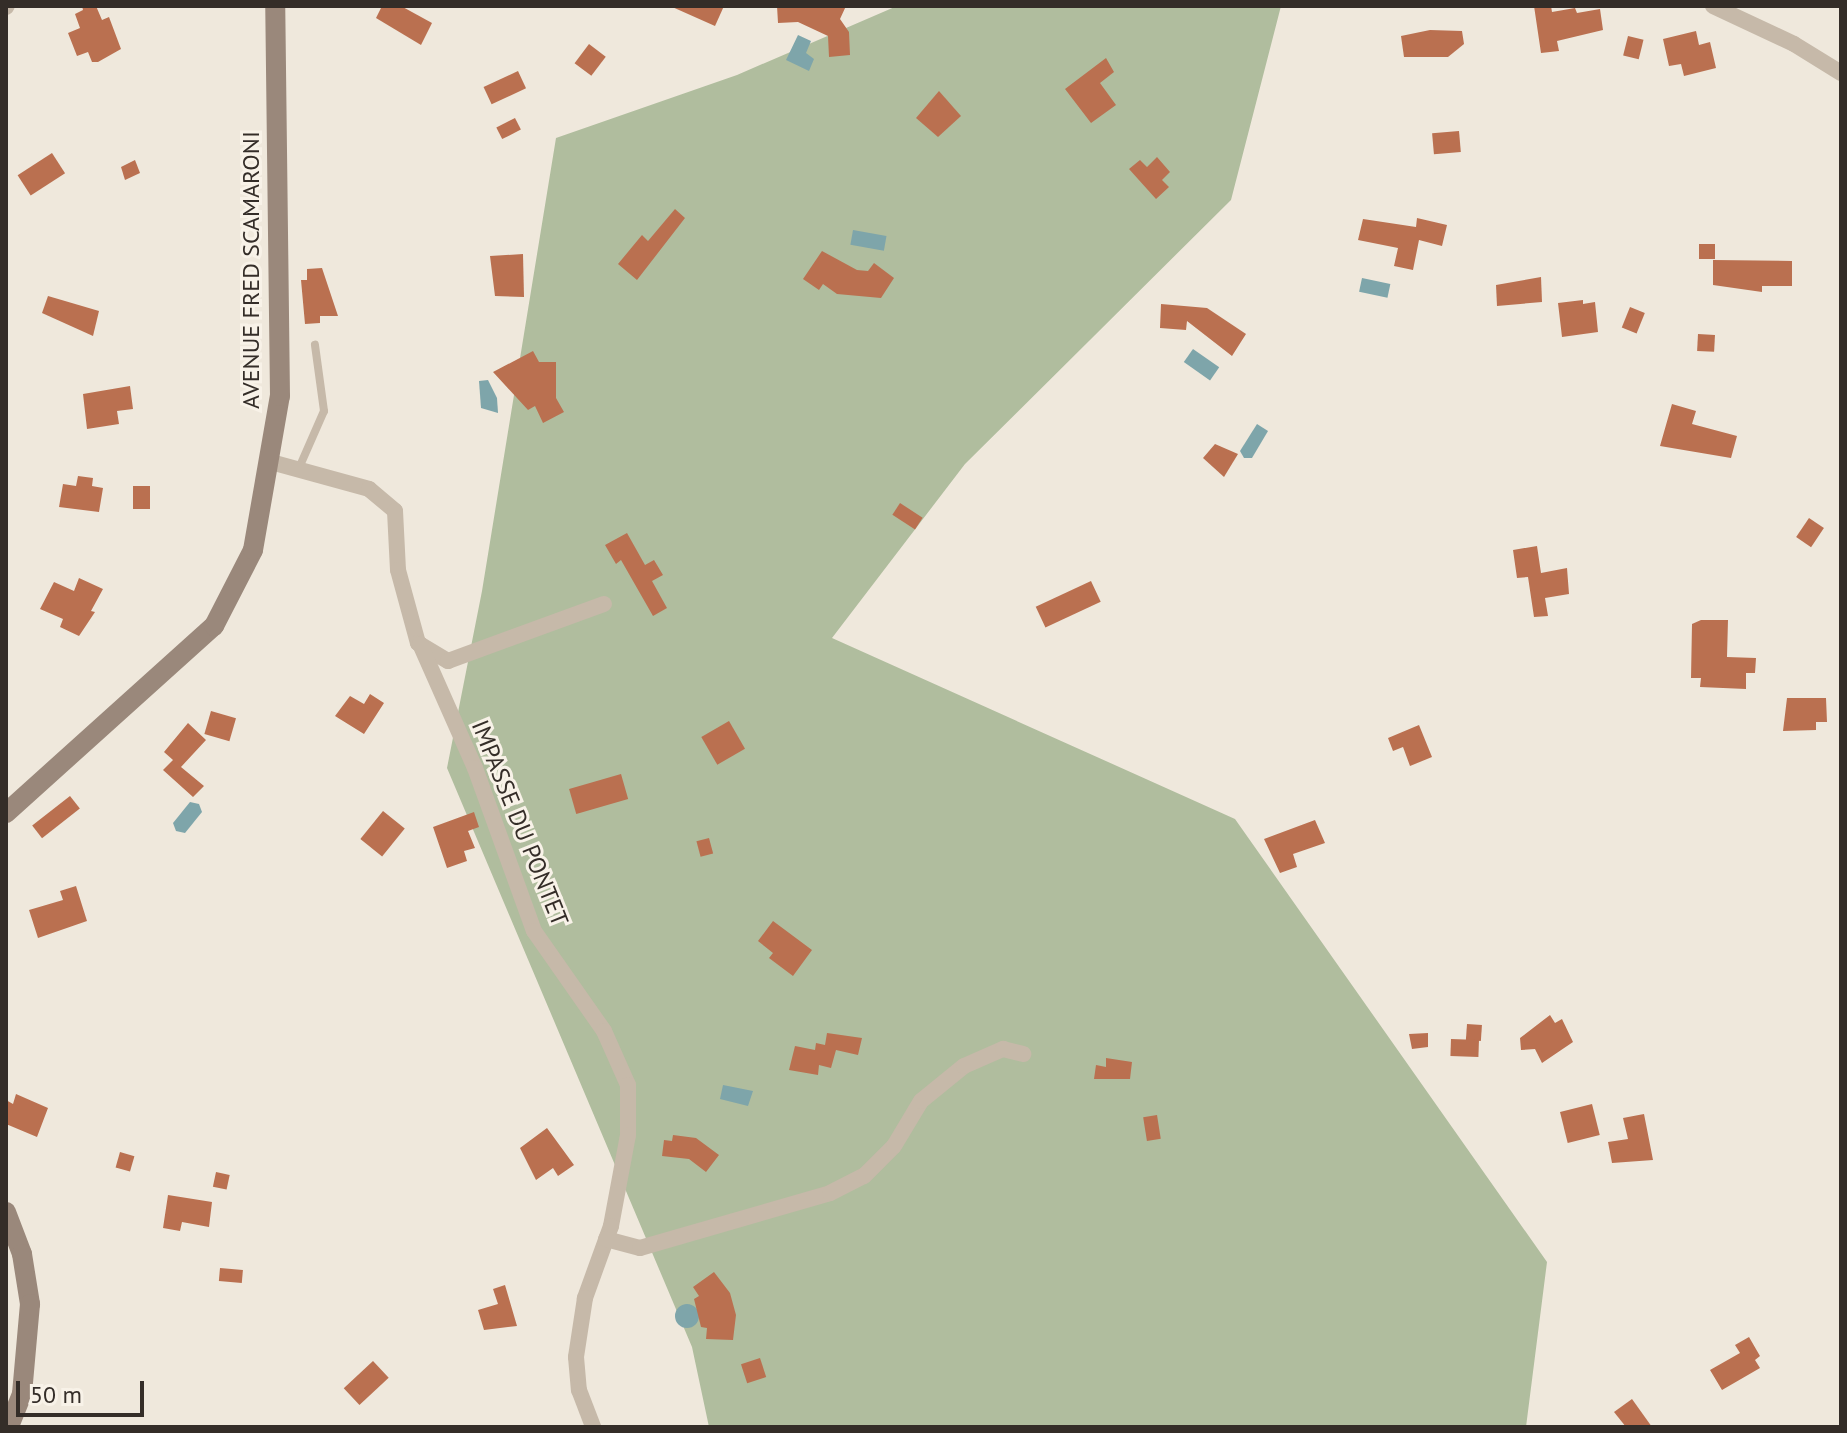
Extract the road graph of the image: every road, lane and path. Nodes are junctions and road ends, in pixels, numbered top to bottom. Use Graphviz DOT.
graph roads {
  1 [pos="275,6"];
  2 [pos="1713,6"];
  3 [pos="1841,73"];
  4 [pos="315,345"];
  5 [pos="271,462"];
  6 [pos="299,468"];
  7 [pos="604,604"];
  8 [pos="420,644"];
  9 [pos="6,813"];
  10 [pos="1023,1054"];
  11 [pos="6,1212"];
  12 [pos="606,1239"];
  13 [pos="9,1427"];
  14 [pos="593,1427"];
  1 -- 5 [label="main road, AVENUE FRED SCAMARONI"];
  2 -- 3 [label="street"];
  4 -- 6 [label="lane"];
  5 -- 6 [label="street, IMPASSE DU PONTET"];
  5 -- 9 [label="main road, AVENUE FRED SCAMARONI"];
  6 -- 8 [label="street, IMPASSE DU PONTET"];
  7 -- 8 [label="street"];
  8 -- 12 [label="street, IMPASSE DU PONTET"];
  10 -- 12 [label="street"];
  11 -- 13 [label="main road"];
  12 -- 14 [label="street, IMPASSE DU PONTET"];
}
